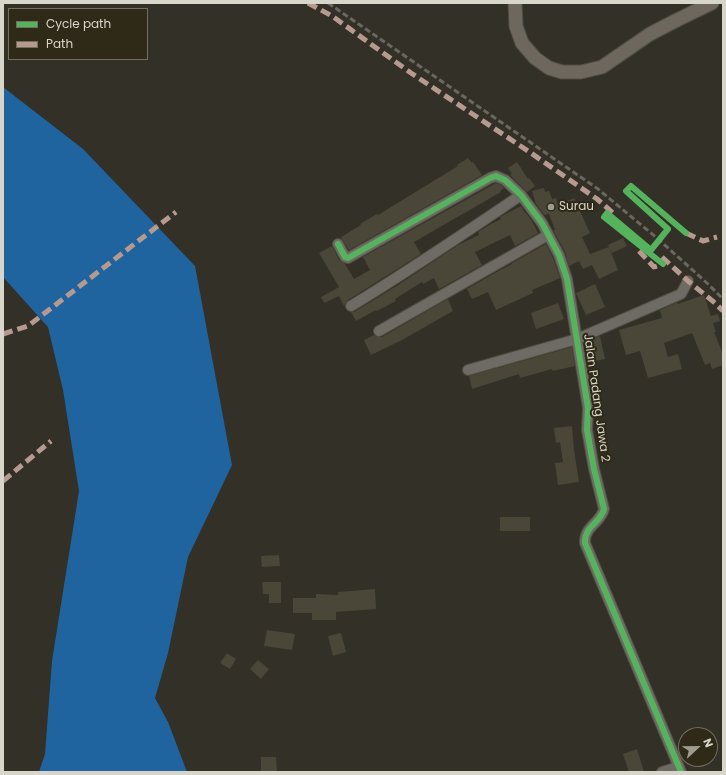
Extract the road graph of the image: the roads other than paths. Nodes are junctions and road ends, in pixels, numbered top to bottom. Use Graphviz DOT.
graph roads {
  1 [pos="515,3"];
  2 [pos="712,3"];
  3 [pos="521,195"];
  4 [pos="548,235"];
  5 [pos="338,244"];
  6 [pos="688,281"];
  7 [pos="351,306"];
  8 [pos="379,331"];
  9 [pos="577,339"];
  10 [pos="468,370"];
  11 [pos="680,770"];
  12 [pos="662,772"];
  1 -- 2 [label="main road"];
  3 -- 4 [label="street, Jalan Padang Jawa 2"];
  3 -- 5 [label="street, Jalan Padang Jawa 2"];
  3 -- 7 [label="street"];
  4 -- 8 [label="street"];
  4 -- 9 [label="street, Jalan Padang Jawa 2"];
  6 -- 9 [label="street"];
  9 -- 10 [label="street"];
  9 -- 11 [label="street, Jalan Padang Jawa 2"];
  11 -- 12 [label="street"];
}
